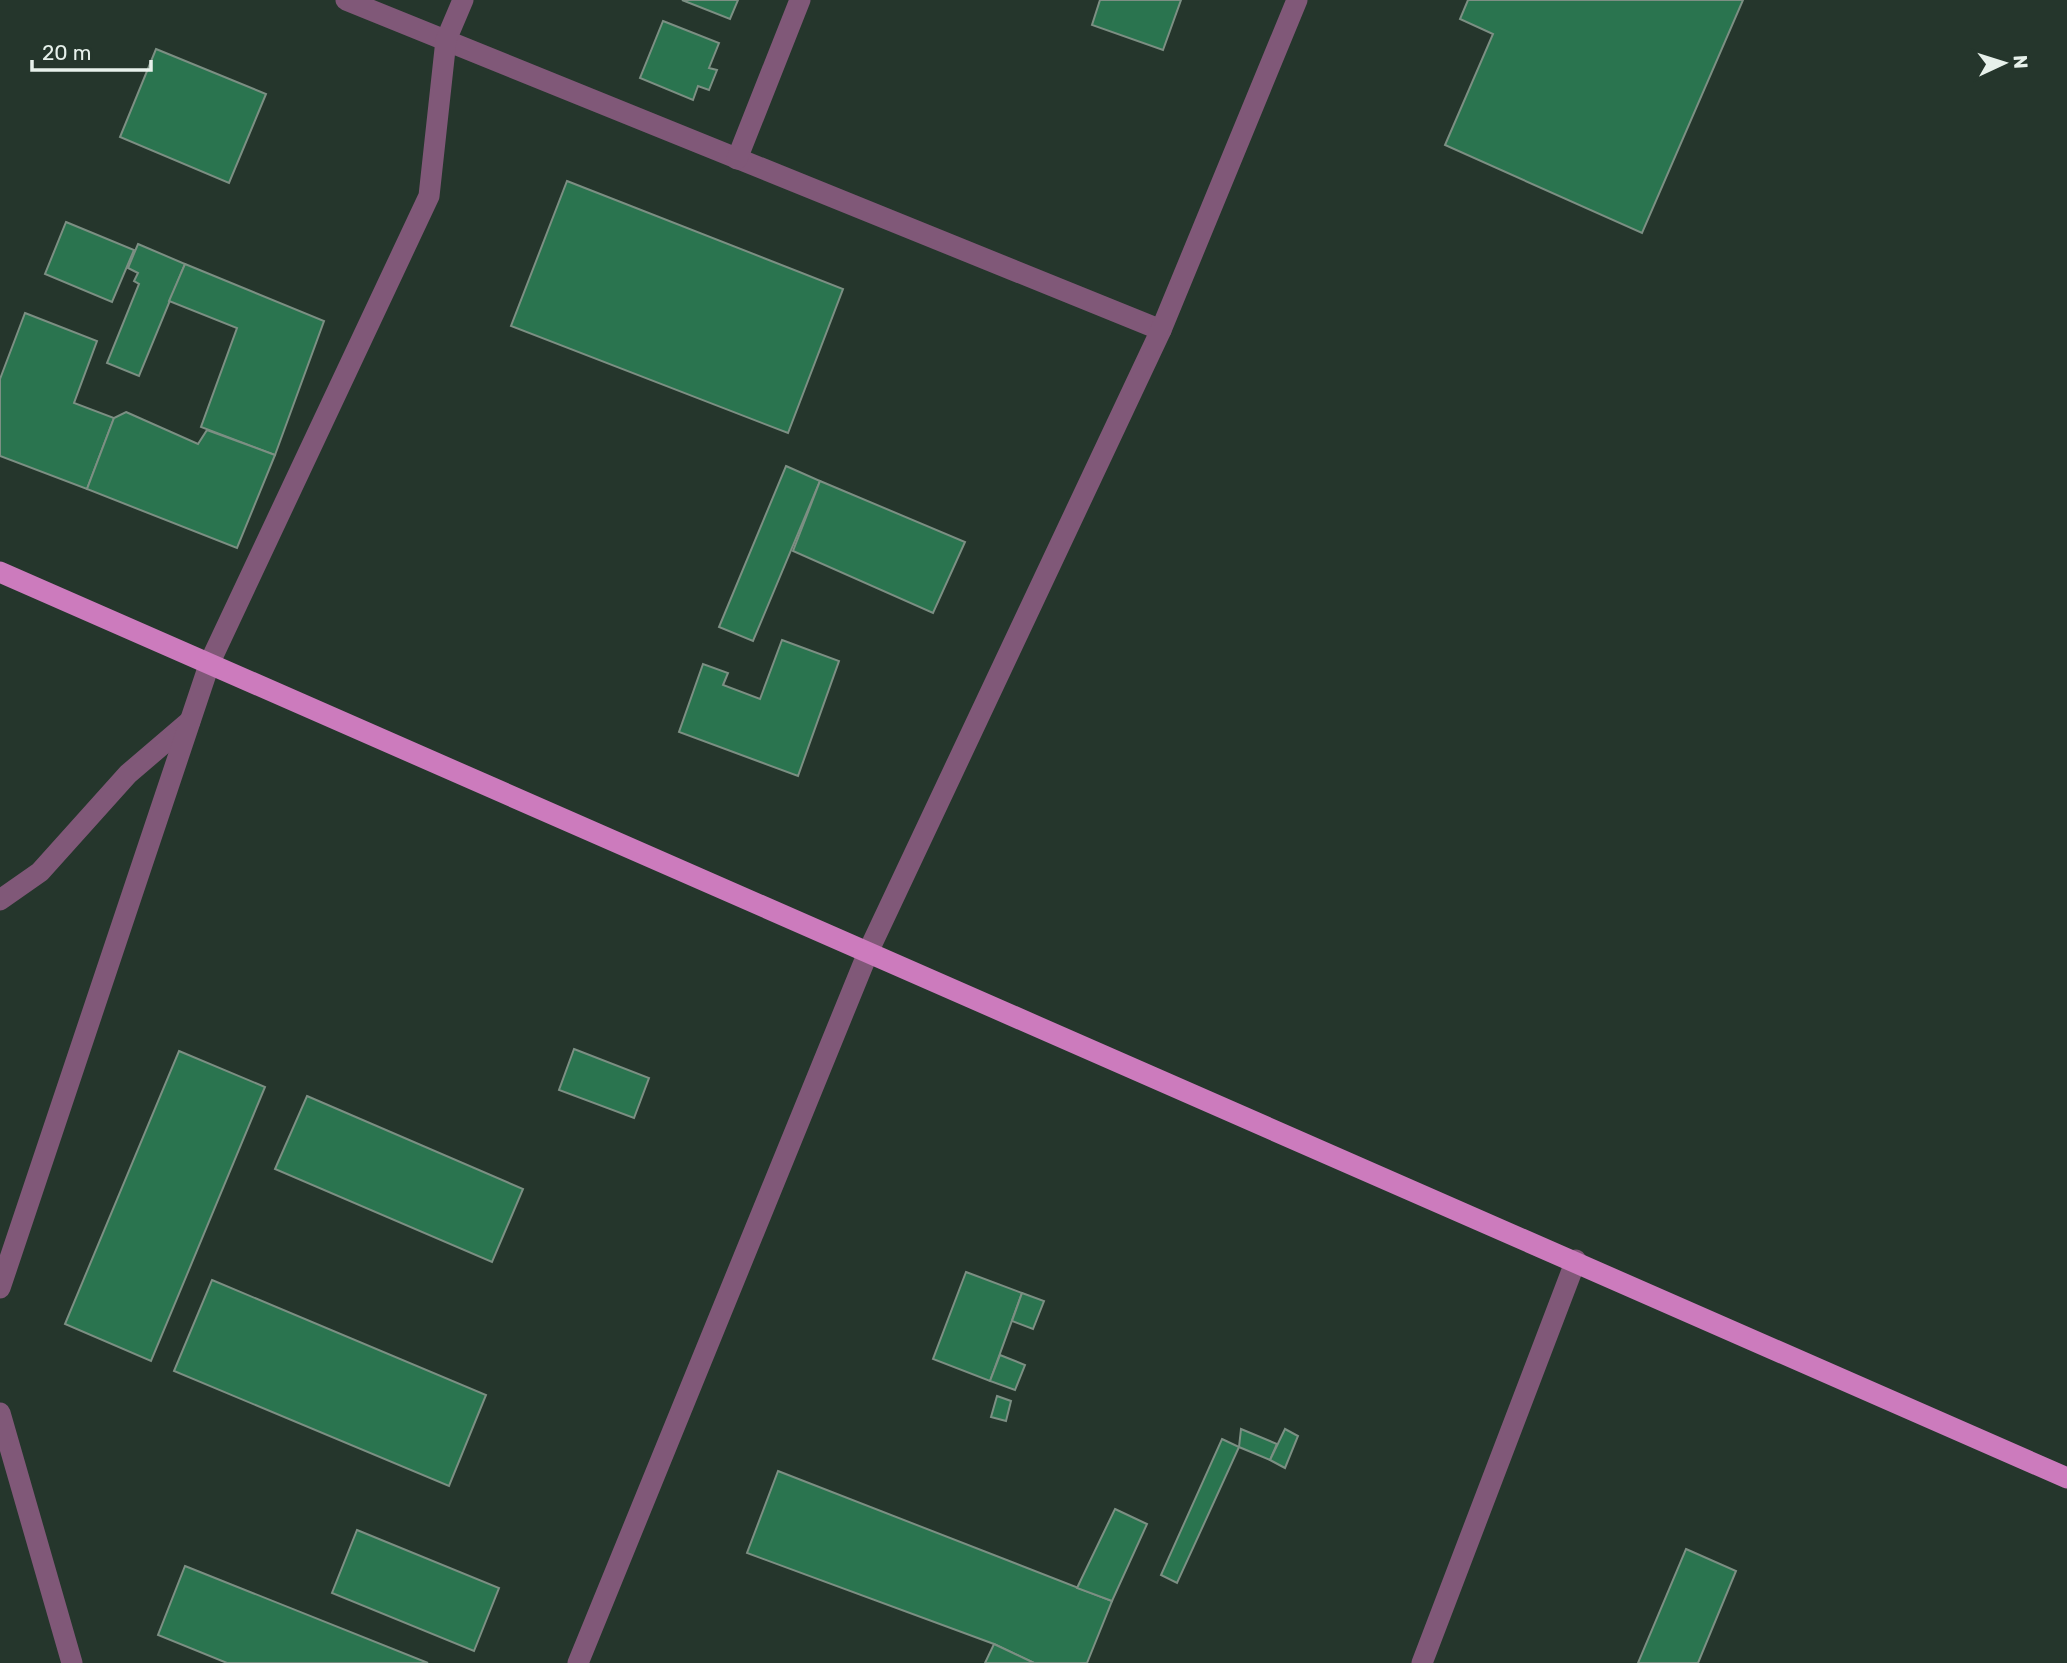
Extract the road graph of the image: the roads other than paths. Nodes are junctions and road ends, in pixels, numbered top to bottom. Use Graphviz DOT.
graph roads {
  1 [pos="346,0"];
  2 [pos="463,0"];
  3 [pos="800,0"];
  4 [pos="1297,0"];
  5 [pos="446,40"];
  6 [pos="737,159"];
  7 [pos="1161,330"];
  8 [pos="0,572"];
  9 [pos="210,662"];
  10 [pos="190,721"];
  11 [pos="0,900"];
  12 [pos="869,950"];
  13 [pos="1576,1260"];
  14 [pos="0,1288"];
  15 [pos="0,1413"];
  16 [pos="2067,1478"];
  17 [pos="72,1663"];
  18 [pos="578,1663"];
  19 [pos="1422,1663"];
  1 -- 5 [label="street"];
  2 -- 5 [label="street"];
  3 -- 6 [label="street"];
  4 -- 7 [label="street"];
  5 -- 6 [label="street"];
  5 -- 9 [label="street"];
  6 -- 7 [label="street"];
  7 -- 12 [label="street"];
  8 -- 9 [label="main road"];
  9 -- 10 [label="street"];
  9 -- 12 [label="main road"];
  10 -- 11 [label="street"];
  10 -- 14 [label="street"];
  12 -- 13 [label="main road"];
  12 -- 18 [label="street"];
  13 -- 16 [label="main road"];
  13 -- 19 [label="street"];
  15 -- 17 [label="street"];
}
